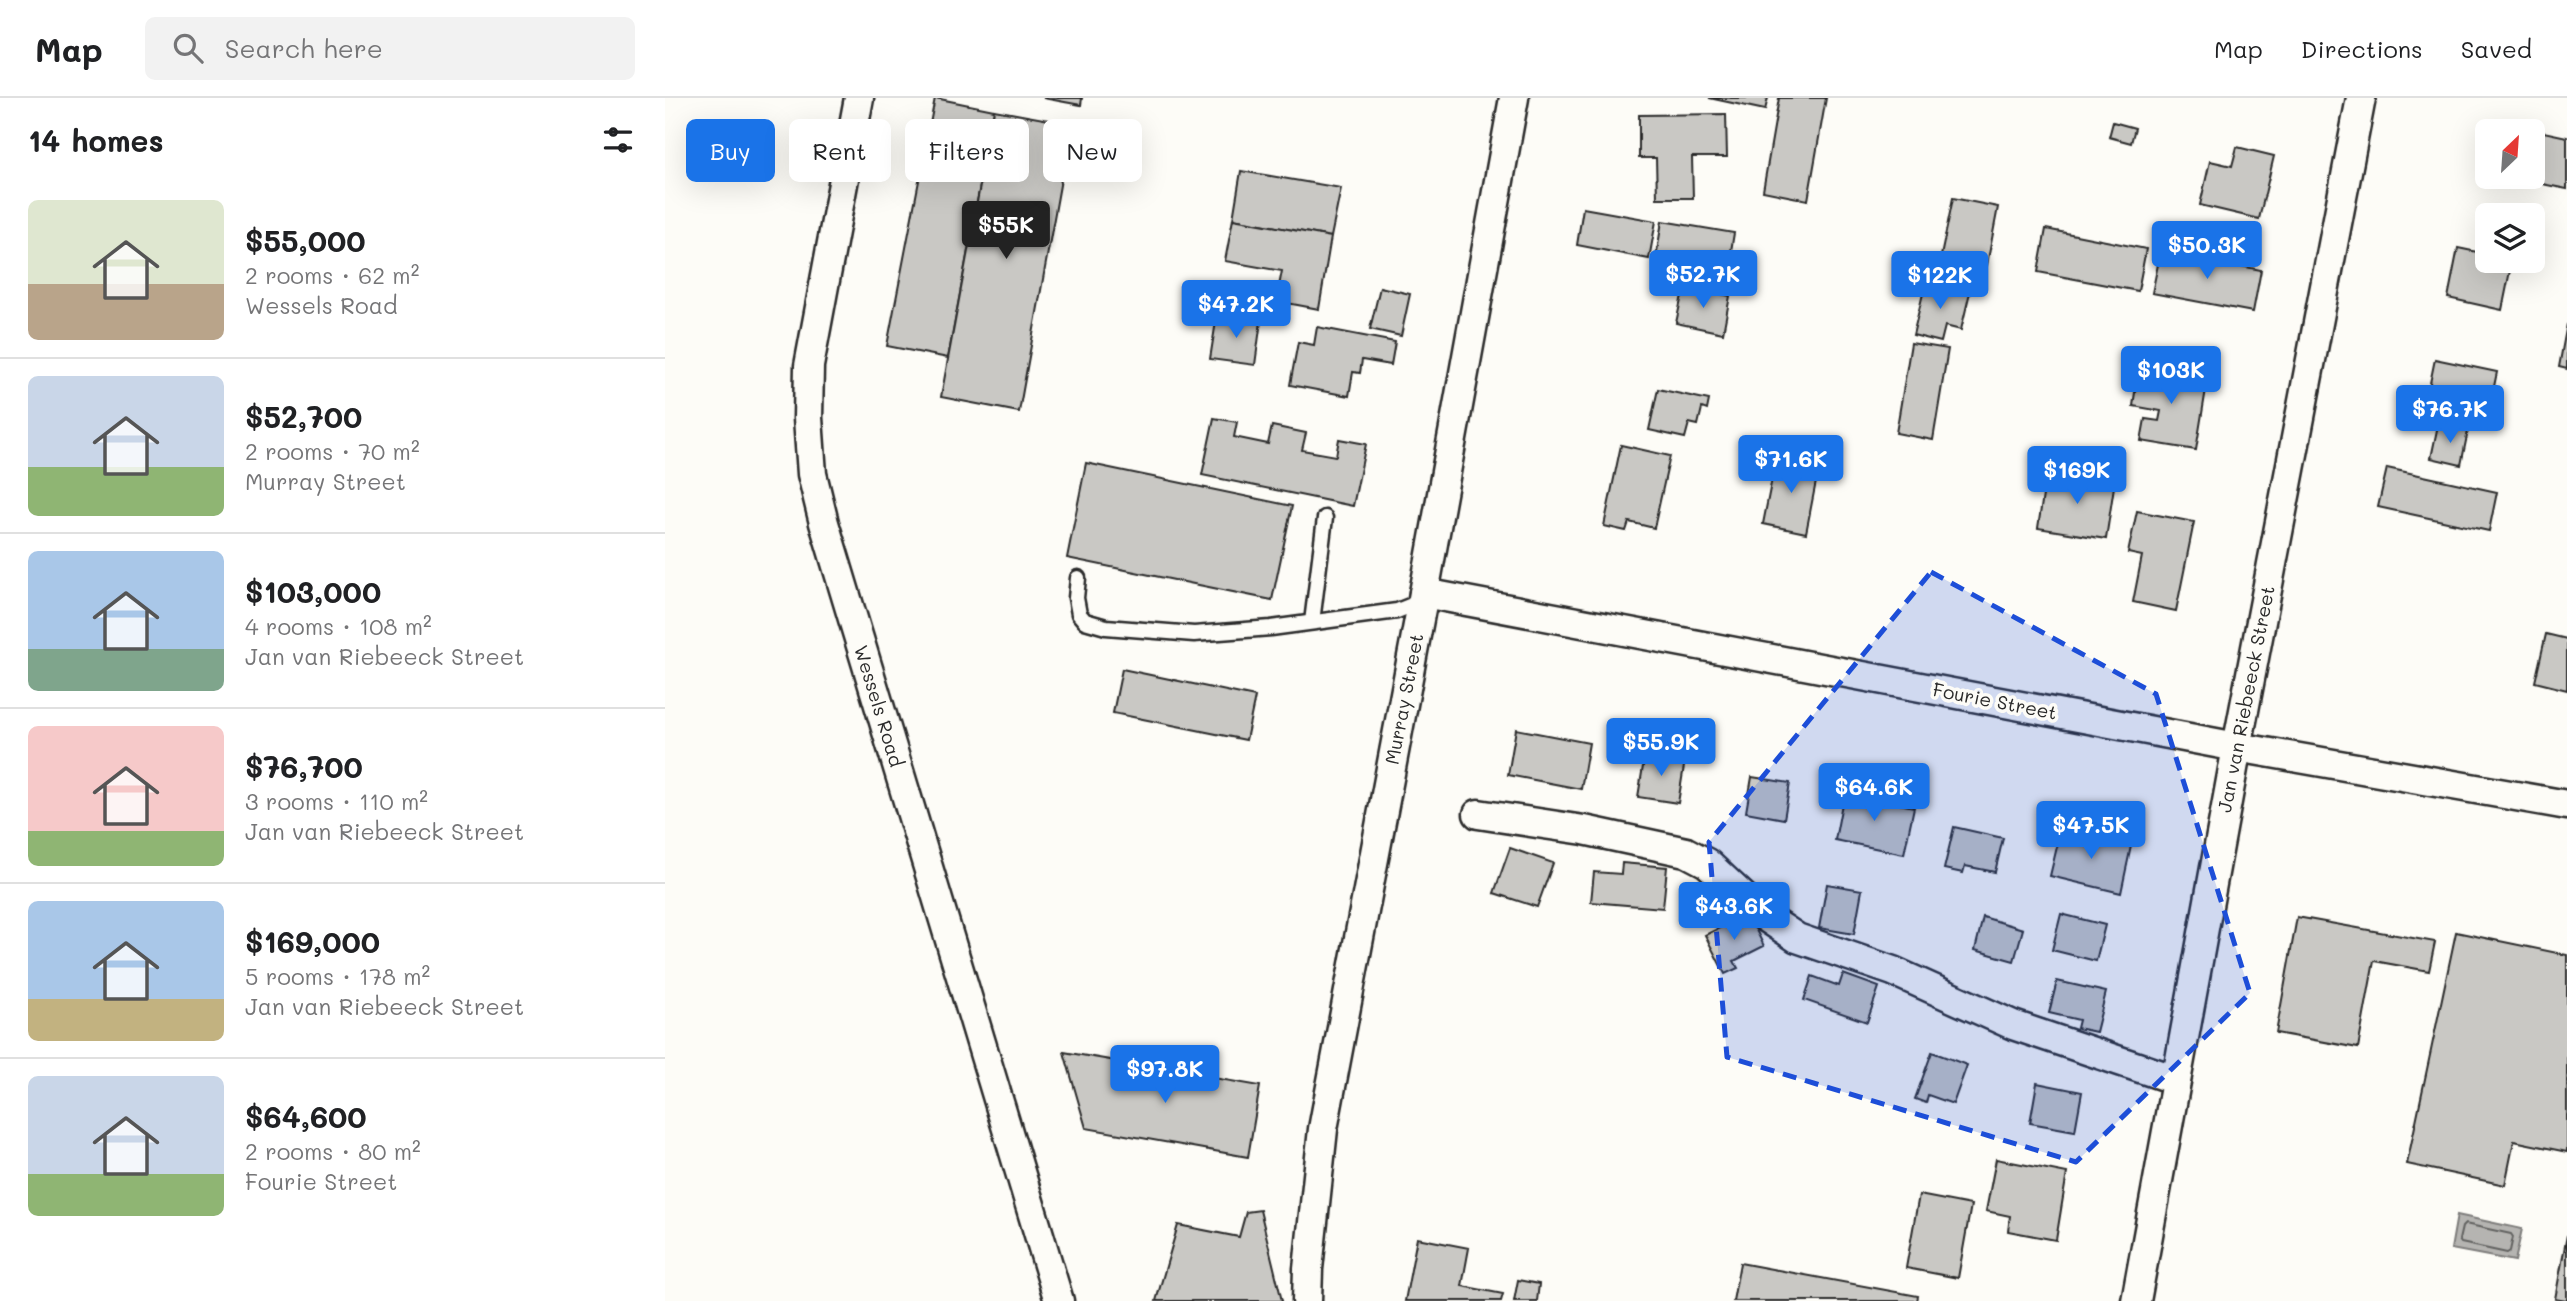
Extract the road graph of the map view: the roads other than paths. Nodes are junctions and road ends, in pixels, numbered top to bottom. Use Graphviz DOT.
graph roads {
  1 [pos="859,98"];
  2 [pos="1514,98"];
  3 [pos="2361,98"];
  4 [pos="1325,518"];
  5 [pos="1078,578"];
  6 [pos="1424,593"];
  7 [pos="1312,622"];
  8 [pos="2237,747"];
  9 [pos="2567,806"];
  10 [pos="1478,814"];
  11 [pos="2176,1080"];
  12 [pos="1059,1301"];
  13 [pos="1307,1301"];
  14 [pos="2136,1301"];
  1 -- 12 [label="street, Wessels Road"];
  2 -- 6 [label="street, Murray Street"];
  3 -- 8 [label="street, Jan van Riebeeck Street"];
  4 -- 7 [label="lane"];
  5 -- 7 [label="lane"];
  6 -- 7 [label="lane"];
  6 -- 8 [label="street, Fourie Street"];
  6 -- 13 [label="street, Murray Street"];
  8 -- 9 [label="street, Fourie Street"];
  8 -- 11 [label="street, Jan van Riebeeck Street"];
  10 -- 11 [label="street"];
  11 -- 14 [label="street, Jan van Riebeeck Street"];
}
